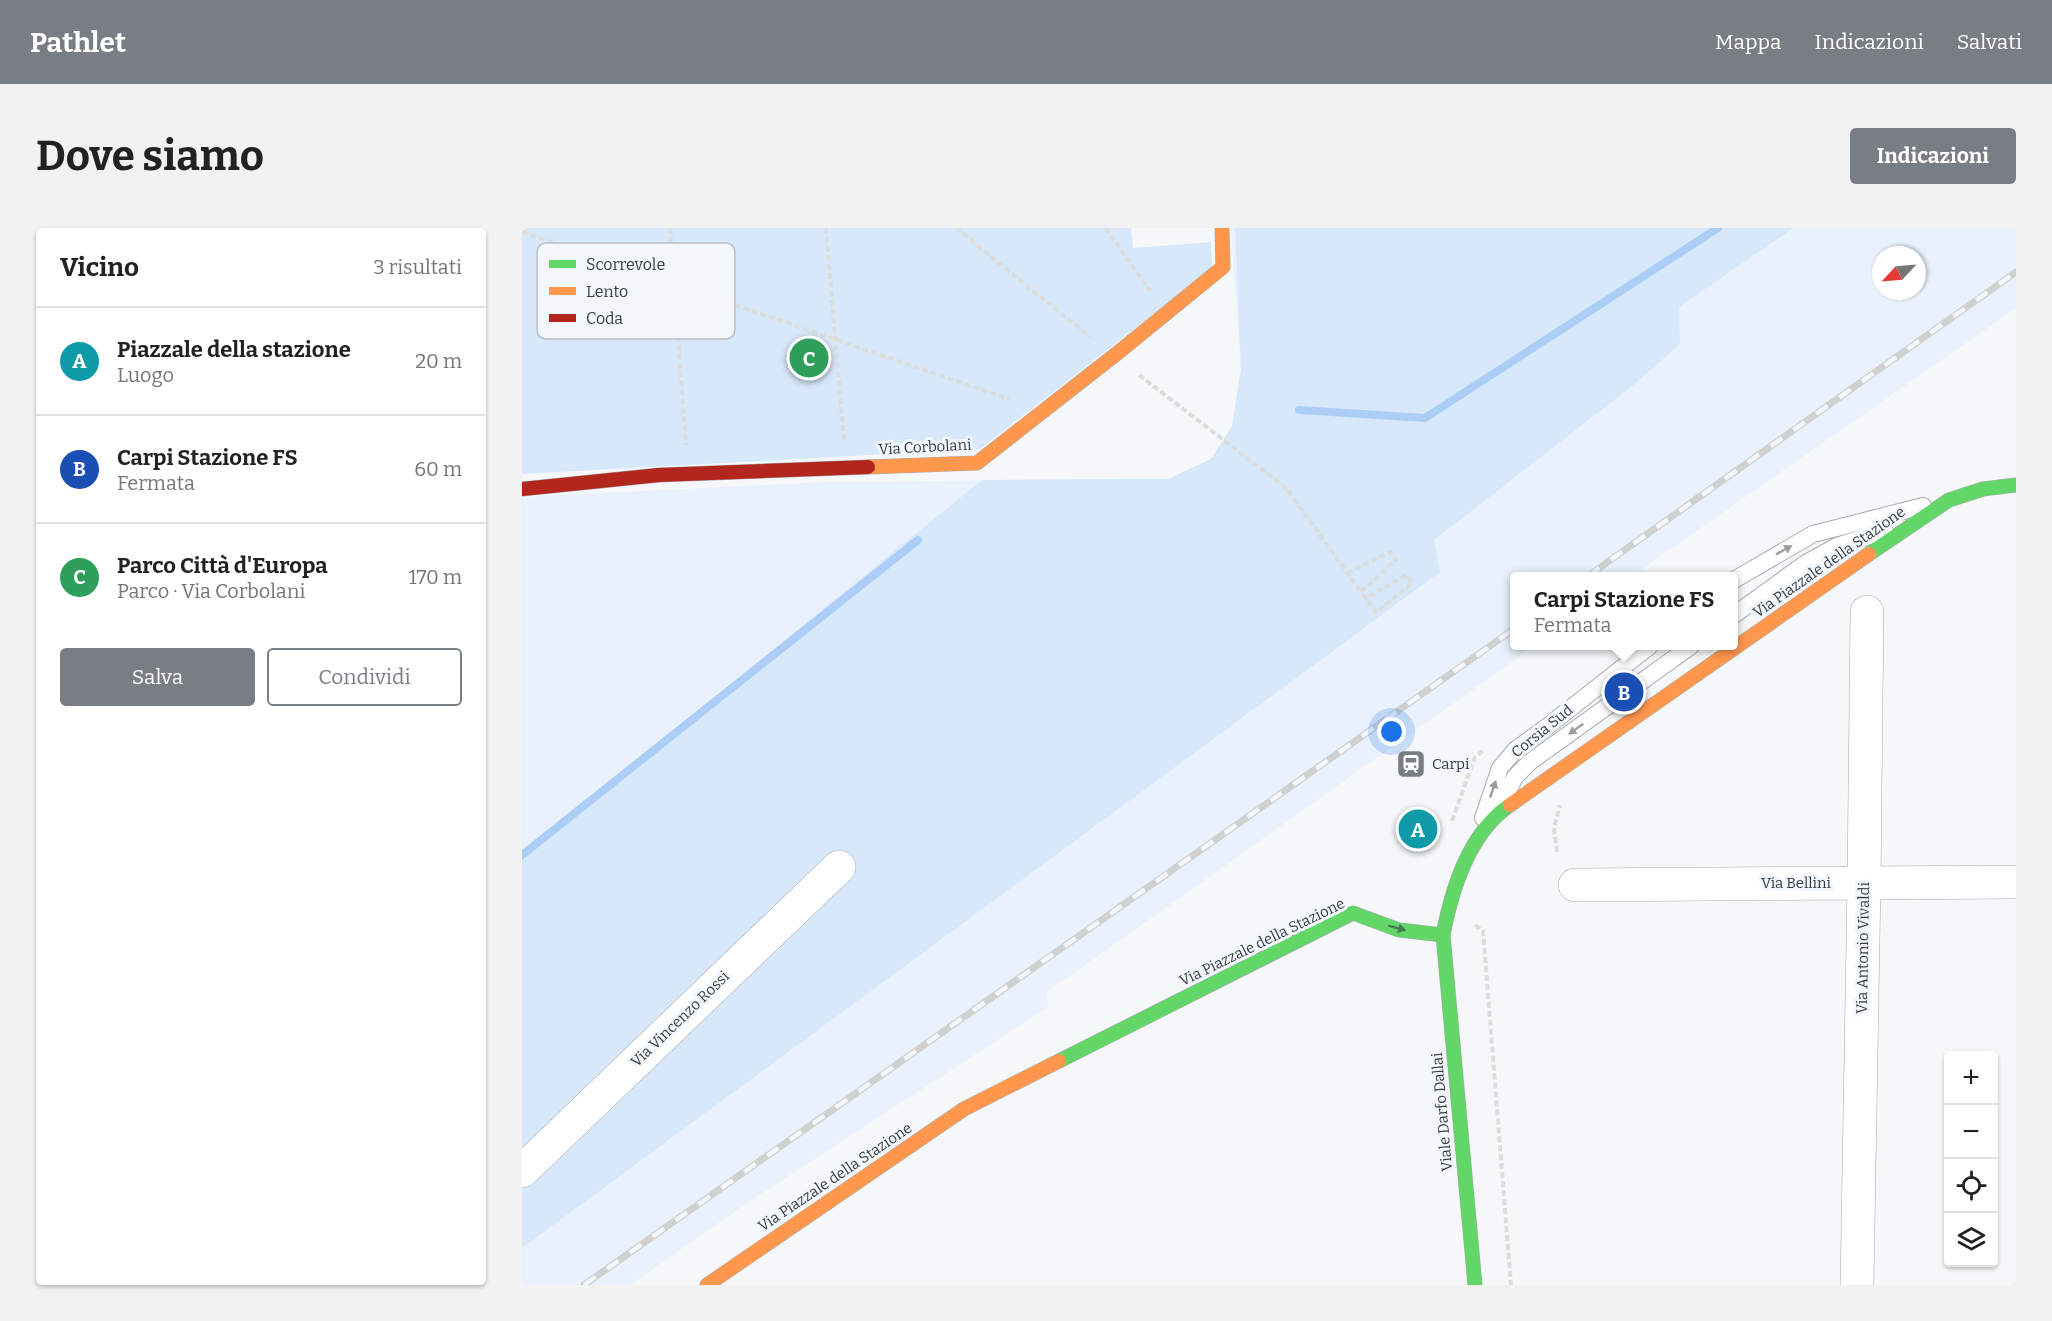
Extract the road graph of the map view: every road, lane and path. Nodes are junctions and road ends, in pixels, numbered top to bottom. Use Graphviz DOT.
graph roads {
  1 [pos="670,228"];
  2 [pos="826,228"];
  3 [pos="956,228"];
  4 [pos="1106,228"];
  5 [pos="1222,228"];
  6 [pos="522,232"];
  7 [pos="554,243"];
  8 [pos="671,243"];
  9 [pos="735,306"];
  10 [pos="1166,314"];
  11 [pos="678,339"];
  12 [pos="836,340"];
  13 [pos="1114,356"];
  14 [pos="1044,411"];
  15 [pos="845,449"];
  16 [pos="687,454"];
  17 [pos="2016,484"];
  18 [pos="522,489"];
  19 [pos="1949,500"];
  20 [pos="1917,521"];
  21 [pos="1347,573"];
  22 [pos="1738,578"];
  23 [pos="1361,592"];
  24 [pos="1366,598"];
  25 [pos="1738,612"];
  26 [pos="1867,612"];
  27 [pos="1738,646"];
  28 [pos="1644,650"];
  29 [pos="1684,650"];
  30 [pos="1732,650"];
  31 [pos="1562,799"];
  32 [pos="1496,814"];
  33 [pos="1474,844"];
  34 [pos="1557,852"];
  35 [pos="839,867"];
  36 [pos="2016,882"];
  37 [pos="1864,883"];
  38 [pos="1575,885"];
  39 [pos="1449,903"];
  40 [pos="1443,935"];
  41 [pos="522,1171"];
  42 [pos="706,1285"];
  43 [pos="1475,1285"];
  44 [pos="1511,1285"];
  45 [pos="1857,1285"];
  1 -- 8 [label="path"];
  2 -- 12 [label="path"];
  3 -- 13 [label="path"];
  4 -- 10 [label="path"];
  5 -- 10 [label="street, Via Corbolani"];
  6 -- 7 [label="path"];
  9 -- 12 [label="path"];
  10 -- 13 [label="street, Via Corbolani"];
  11 -- 16 [label="path"];
  12 -- 14 [label="path"];
  12 -- 15 [label="path"];
  13 -- 14 [label="street, Via Corbolani"];
  13 -- 21 [label="path"];
  14 -- 18 [label="street, Via Corbolani"];
  17 -- 19 [label="street, Via Piazzale della Stazione"];
  19 -- 20 [label="street, Via Piazzale della Stazione"];
  22 -- 19 [label="lane, one-way"];
  20 -- 25 [label="lane"];
  20 -- 27 [label="street, Via Piazzale della Stazione"];
  21 -- 23 [label="path"];
  21 -- 23 [label="path"];
  23 -- 24 [label="path"];
  24 -- 24 [label="path"];
  26 -- 37 [label="street, Via Antonio Vivaldi"];
  33 -- 28 [label="lane, Corsia Sud, one-way"];
  29 -- 32 [label="lane, one-way"];
  30 -- 32 [label="street, Via Piazzale della Stazione"];
  31 -- 34 [label="path"];
  32 -- 33 [label="street, Via Piazzale della Stazione"];
  33 -- 39 [label="street, Via Piazzale della Stazione"];
  35 -- 41 [label="street, Via Vincenzo Rossi"];
  36 -- 37 [label="street, Via Bellini"];
  37 -- 38 [label="street, Via Bellini"];
  37 -- 45 [label="street, Via Antonio Vivaldi"];
  39 -- 40 [label="street, Via Piazzale della Stazione"];
  39 -- 44 [label="path"];
  42 -- 40 [label="street, Via Piazzale della Stazione, one-way"];
  40 -- 43 [label="street, Viale Darfo Dallai"];
}
